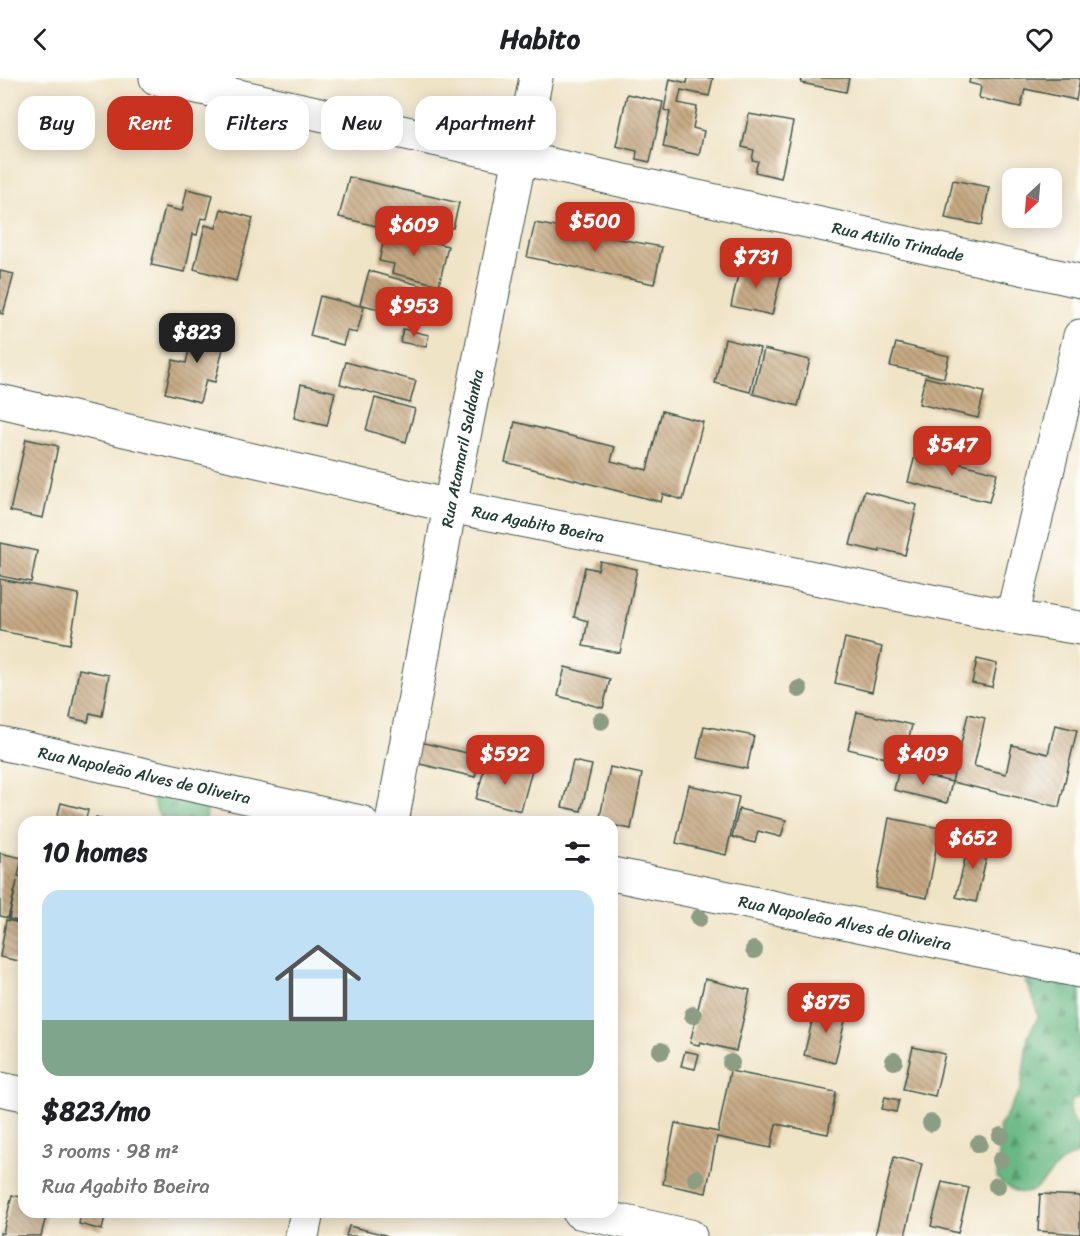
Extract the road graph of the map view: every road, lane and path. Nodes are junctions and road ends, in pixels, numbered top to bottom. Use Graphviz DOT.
graph roads {
  1 [pos="156,78"];
  2 [pos="536,78"];
  3 [pos="520,160"];
  4 [pos="1080,282"];
  5 [pos="1080,336"];
  6 [pos="0,401"];
  7 [pos="450,506"];
  8 [pos="1012,617"];
  9 [pos="1080,628"];
  10 [pos="0,742"];
  11 [pos="334,816"];
  12 [pos="393,816"];
  13 [pos="618,875"];
  14 [pos="1080,971"];
  15 [pos="0,1089"];
  16 [pos="18,1093"];
  17 [pos="306,1218"];
  18 [pos="607,1218"];
  19 [pos="302,1236"];
  20 [pos="690,1236"];
  1 -- 3 [label="street, Rua Atilio Trindade"];
  2 -- 3 [label="street, Rua Atamaril Saldanha"];
  3 -- 4 [label="street, Rua Atilio Trindade"];
  3 -- 7 [label="street, Rua Atamaril Saldanha"];
  5 -- 8 [label="street"];
  6 -- 7 [label="street, Rua Agabito Boeira"];
  7 -- 8 [label="street, Rua Agabito Boeira"];
  7 -- 12 [label="street, Rua Atamaril Saldanha"];
  8 -- 9 [label="street, Rua Agabito Boeira"];
  10 -- 11 [label="street, Rua Napoleão Alves de Oliveira"];
  13 -- 14 [label="street, Rua Napoleão Alves de Oliveira"];
  15 -- 16 [label="street"];
  17 -- 19 [label="street"];
  18 -- 20 [label="street"];
}
